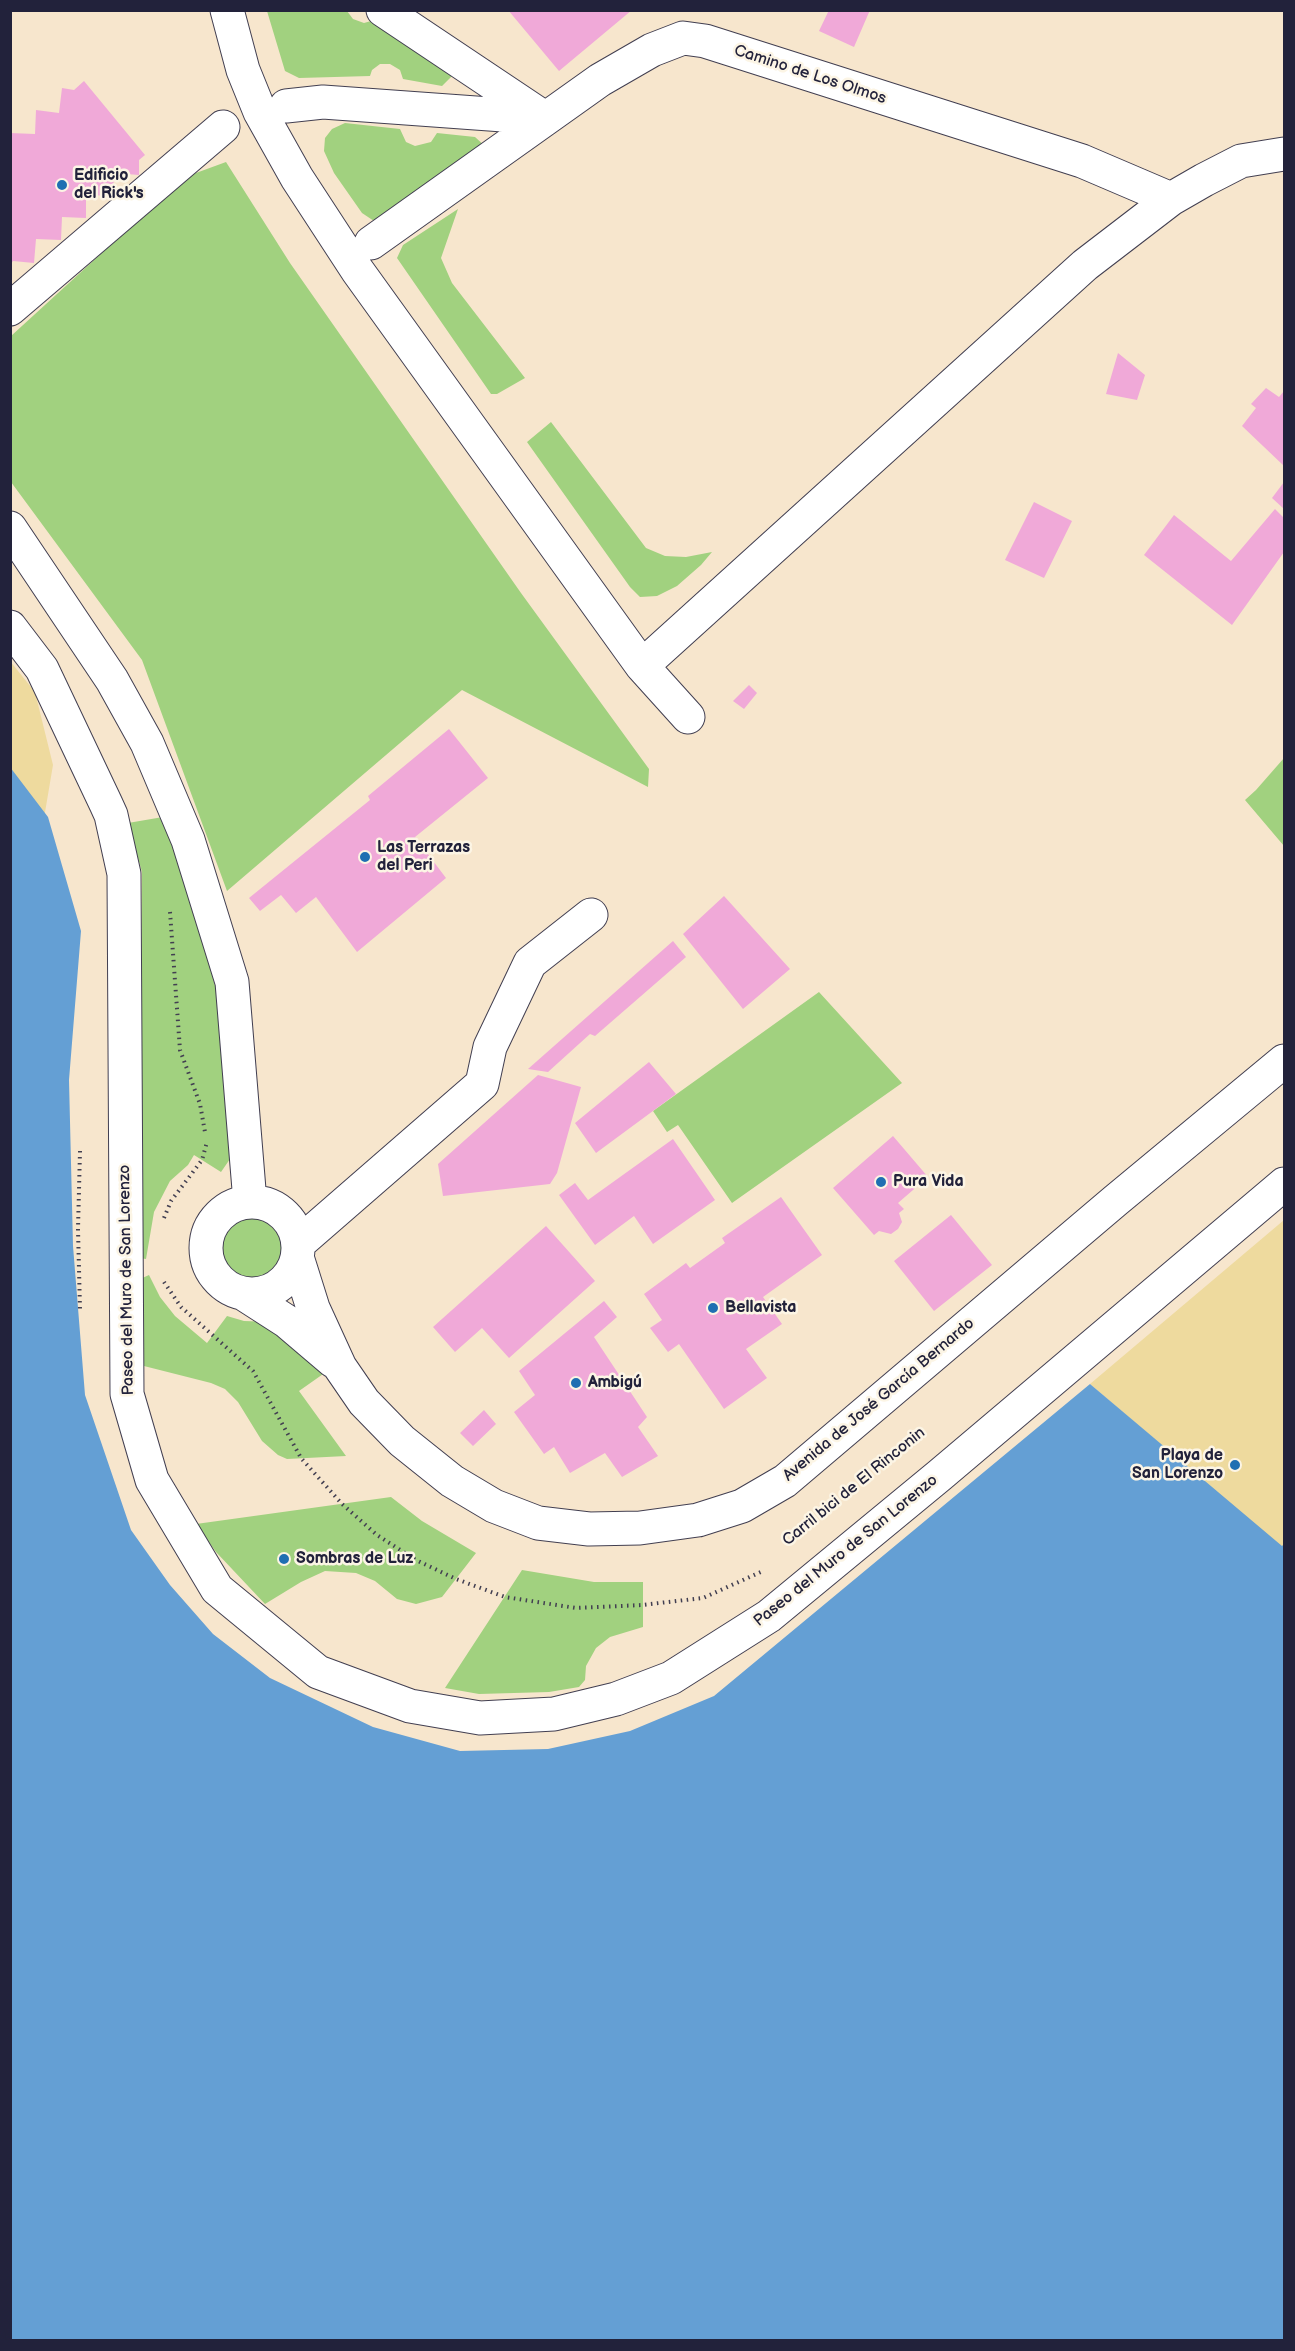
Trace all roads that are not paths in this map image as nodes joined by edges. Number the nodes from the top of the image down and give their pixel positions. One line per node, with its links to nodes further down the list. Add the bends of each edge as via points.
1 (227, 10): 12 (street, via 243,70 260,112 297,178 357,270)
2 (383, 10): 4 (street)
3 (286, 106): 4 (street, via 323,102)
4 (544, 118): 7 (street, Camino de Los Olmos, via 642,55 683,38 705,41 1082,161); 8 (street, Camino de Los Olmos)
5 (223, 127): 9 (street)
6 (1284, 154): 7 (street, via 1241,161)
7 (1171, 199): 12 (street, via 1085,265)
8 (371, 243)
9 (10, 309)
10 (10, 528): 17 (street, via 112,680 147,743 188,840 232,982)
11 (10, 627): 16 (street, Paseo del Muro de San Lorenzo, via 42,669 106,804 124,874 127,1394 152,1480 217,1589 318,1672 410,1706 480,1718 554,1714 616,1699 671,1678 769,1616)
12 (642, 666): 13 (street)
13 (688, 717)
14 (591, 915): 18 (street, via 530,963 490,1047 483,1084)
15 (1284, 1061): 20 (street, Avenida de José García Bernardo, via 785,1481 742,1506 699,1520 640,1528 589,1529 538,1523 494,1506 453,1481 402,1441 364,1402)
16 (1284, 1184)
17 (250, 1202): 18 (street, via 277,1209 287,1218); 19 (street, via 223,1212 212,1223 206,1253 217,1280)
18 (297, 1251): 19 (street, via 285,1280 259,1294); 20 (street, Avenida de José García Bernardo, via 313,1308)
19 (244, 1294): 20 (street, Avenida de José García Bernardo, via 286,1321)
20 (340, 1367)

